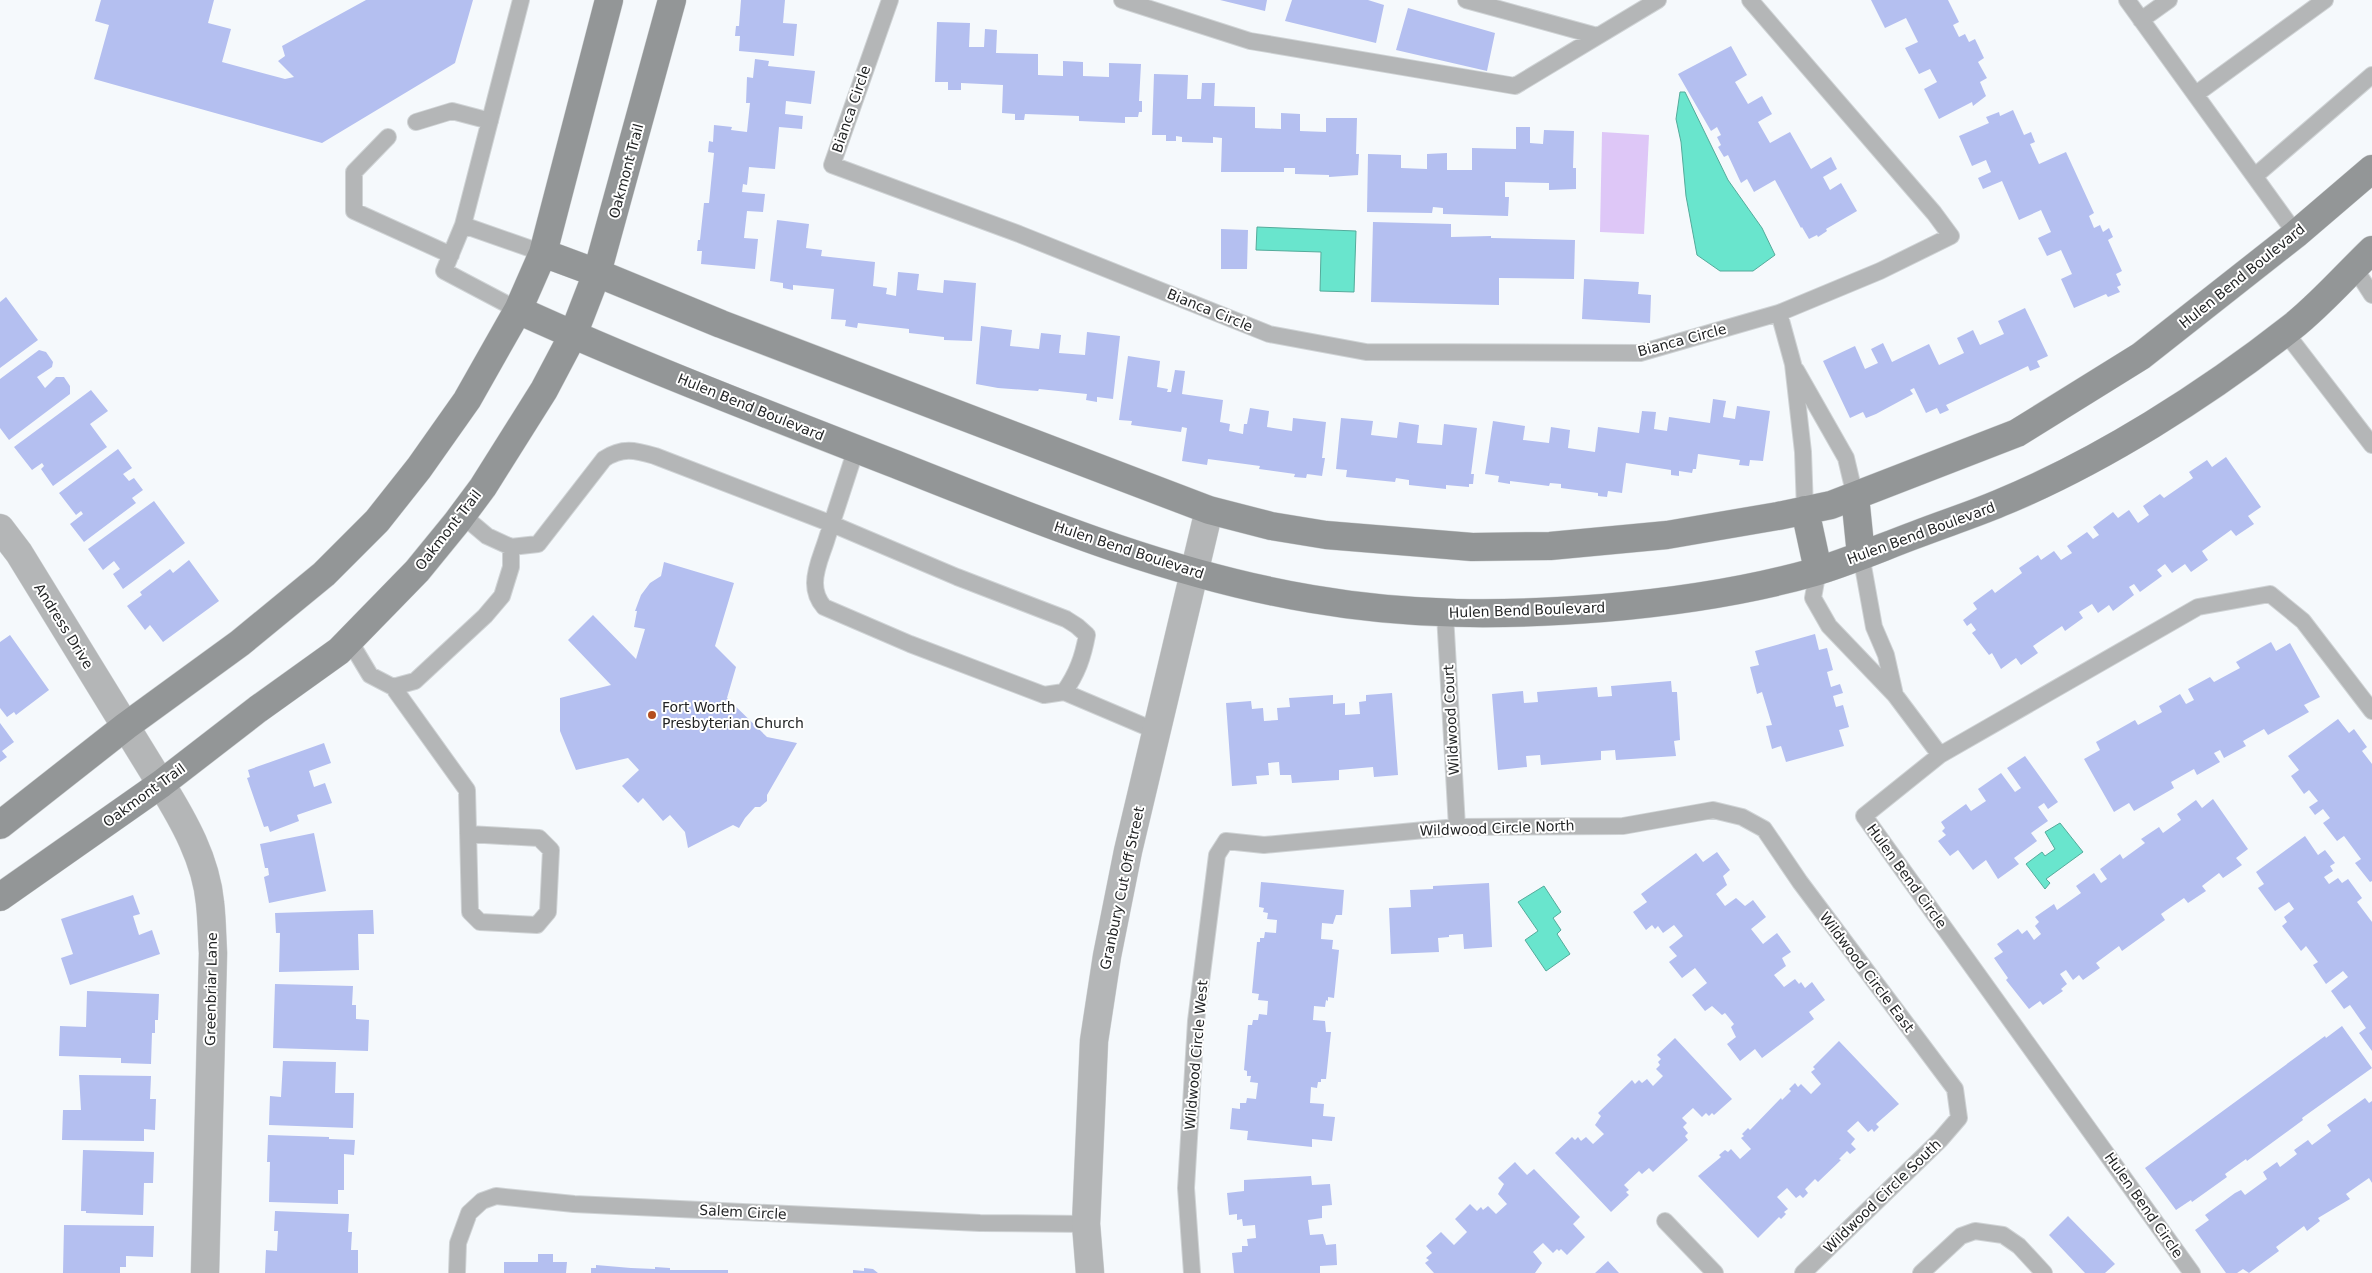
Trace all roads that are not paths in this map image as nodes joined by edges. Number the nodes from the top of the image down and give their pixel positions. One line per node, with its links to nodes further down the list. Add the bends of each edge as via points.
1 (521, 0): 16 (lane)
2 (609, 0): 23 (street)
3 (672, 0): 26 (street, Oakmont Trail)
4 (890, 0): 29 (lane, Bianca Circle, via 832,165 1019,234 1269,334 1366,352 1640,353)
5 (1122, 0): 13 (lane, via 1250,40 1515,86)
6 (1466, 0): 13 (lane)
7 (1658, 0): 13 (lane)
8 (1750, 0): 29 (lane, Bianca Circle, via 1951,236 1880,271)
9 (2127, 0): 12 (lane)
10 (2169, 0): 12 (lane)
11 (2325, 0): 15 (lane)
12 (2141, 20): 15 (lane)
13 (1597, 36)
14 (2372, 74): 20 (lane)
15 (2196, 94): 20 (lane)
16 (490, 121): 17 (lane, via 452,111); 21 (lane)
17 (416, 122)
18 (388, 137): 24 (lane, via 354,172 354,211)
19 (2372, 169): 22 (street, Hulen Bend Boulevard)
20 (2255, 176): 22 (lane)
21 (463, 226): 23 (lane); 24 (lane)
22 (2296, 234): 35 (street, Hulen Bend Boulevard, via 2141,356 2017,433)
23 (542, 254): 26 (street, Hulen Bend Boulevard); 28 (street)
24 (451, 255): 28 (lane, via 444,271)
25 (2363, 259): 27 (lane); 30 (street, Hulen Bend Boulevard)
26 (598, 273): 31 (street, Oakmont Trail); 36 (street, Hulen Bend Boulevard, via 721,324)
27 (2372, 295)
28 (518, 310): 31 (street, Hulen Bend Boulevard); 52 (street, via 467,400 377,521 324,574 263,624)
29 (1779, 313): 32 (lane)
30 (2284, 332): 33 (lane); 42 (street, Hulen Bend Boulevard, via 2205,390 2096,458 2002,503)
31 (573, 335): 34 (street, Hulen Bend Boulevard); 38 (street, Oakmont Trail, via 539,398)
32 (1793, 364): 35 (lane, via 1846,458); 37 (lane, via 1803,452)
33 (2372, 445)
34 (856, 449): 39 (lane); 45 (street, Hulen Bend Boulevard, via 1076,534)
35 (1855, 496): 37 (street, Hulen Bend Boulevard); 42 (street)
36 (1209, 510): 37 (street, Hulen Bend Boulevard, via 1271,526 1326,535 1472,547 1550,546 1667,535); 45 (street, Granbury Cut Off Street)
37 (1804, 510): 44 (street)
38 (462, 515): 41 (lane, via 488,536); 47 (street, Oakmont Trail, via 417,571)
39 (832, 524): 41 (lane, via 632,450 616,452 604,459 538,544); 49 (lane, via 1077,626 1087,636 1084,653 1075,677); 49 (lane, via 815,583 817,599 824,607 1044,695)
40 (0, 528): 43 (street, Andress Drive)
41 (511, 547): 48 (lane, via 511,567 502,596 485,616 414,681)
42 (1861, 555): 44 (street, Hulen Bend Boulevard); 50 (lane, via 1874,627 1886,655)
43 (10, 560): 52 (street, Andress Drive)
44 (1818, 570): 46 (street, Hulen Bend Boulevard, via 1696,597 1640,605 1546,612); 50 (lane, via 1813,598 1829,626)
45 (1194, 572): 46 (street, Hulen Bend Boulevard, via 1308,598); 53 (street, Granbury Cut Off Street)
46 (1445, 614): 57 (lane, Wildwood Court)
47 (349, 640): 48 (lane, via 370,675); 55 (street, Oakmont Trail, via 339,651)
48 (393, 687): 59 (lane, via 467,790)
49 (1064, 692): 53 (lane)
50 (1895, 695): 54 (lane)
51 (2372, 712): 54 (lane, Hulen Bend Circle, via 2303,621 2270,594 2198,608)
52 (126, 726): 55 (street, Greenbriar Lane); 56 (street)
53 (1156, 731): 64 (street, Granbury Cut Off Street, via 1112,927 1094,1041)
54 (1940, 755): 73 (lane, Hulen Bend Circle, via 1864,816)
55 (162, 784): 61 (street, Oakmont Trail); 65 (street, Greenbriar Lane, via 200,858 210,902 213,953)
56 (0, 825)
57 (1457, 827): 58 (lane, Wildwood Circle North, via 1623,826 1713,810 1742,816); 60 (lane, Wildwood Circle North, via 1264,844)
58 (1764, 829): 62 (lane, Wildwood Circle East, via 1800,882 1956,1089)
59 (468, 834): 59 (lane, via 470,912 480,922 537,925 548,912 551,850 539,838)
60 (1226, 841): 68 (lane, Wildwood Circle West, via 1217,855 1196,1021 1186,1188)
61 (0, 897)
62 (1959, 1118): 70 (lane, Wildwood Circle South)
63 (1664, 1221): 69 (lane)
64 (1086, 1224): 66 (lane, Salem Circle, via 970,1223 594,1205 496,1196 482,1201 469,1213 458,1243); 67 (street, Granbury Cut Off Street)
65 (204, 1273)
66 (457, 1273)
67 (1090, 1273)
68 (1192, 1273)
69 (1715, 1273)
70 (1803, 1273)
71 (1921, 1273): 72 (lane, via 1961,1236 1975,1231 2003,1235 2019,1246)
72 (2044, 1273)
73 (2192, 1273)

